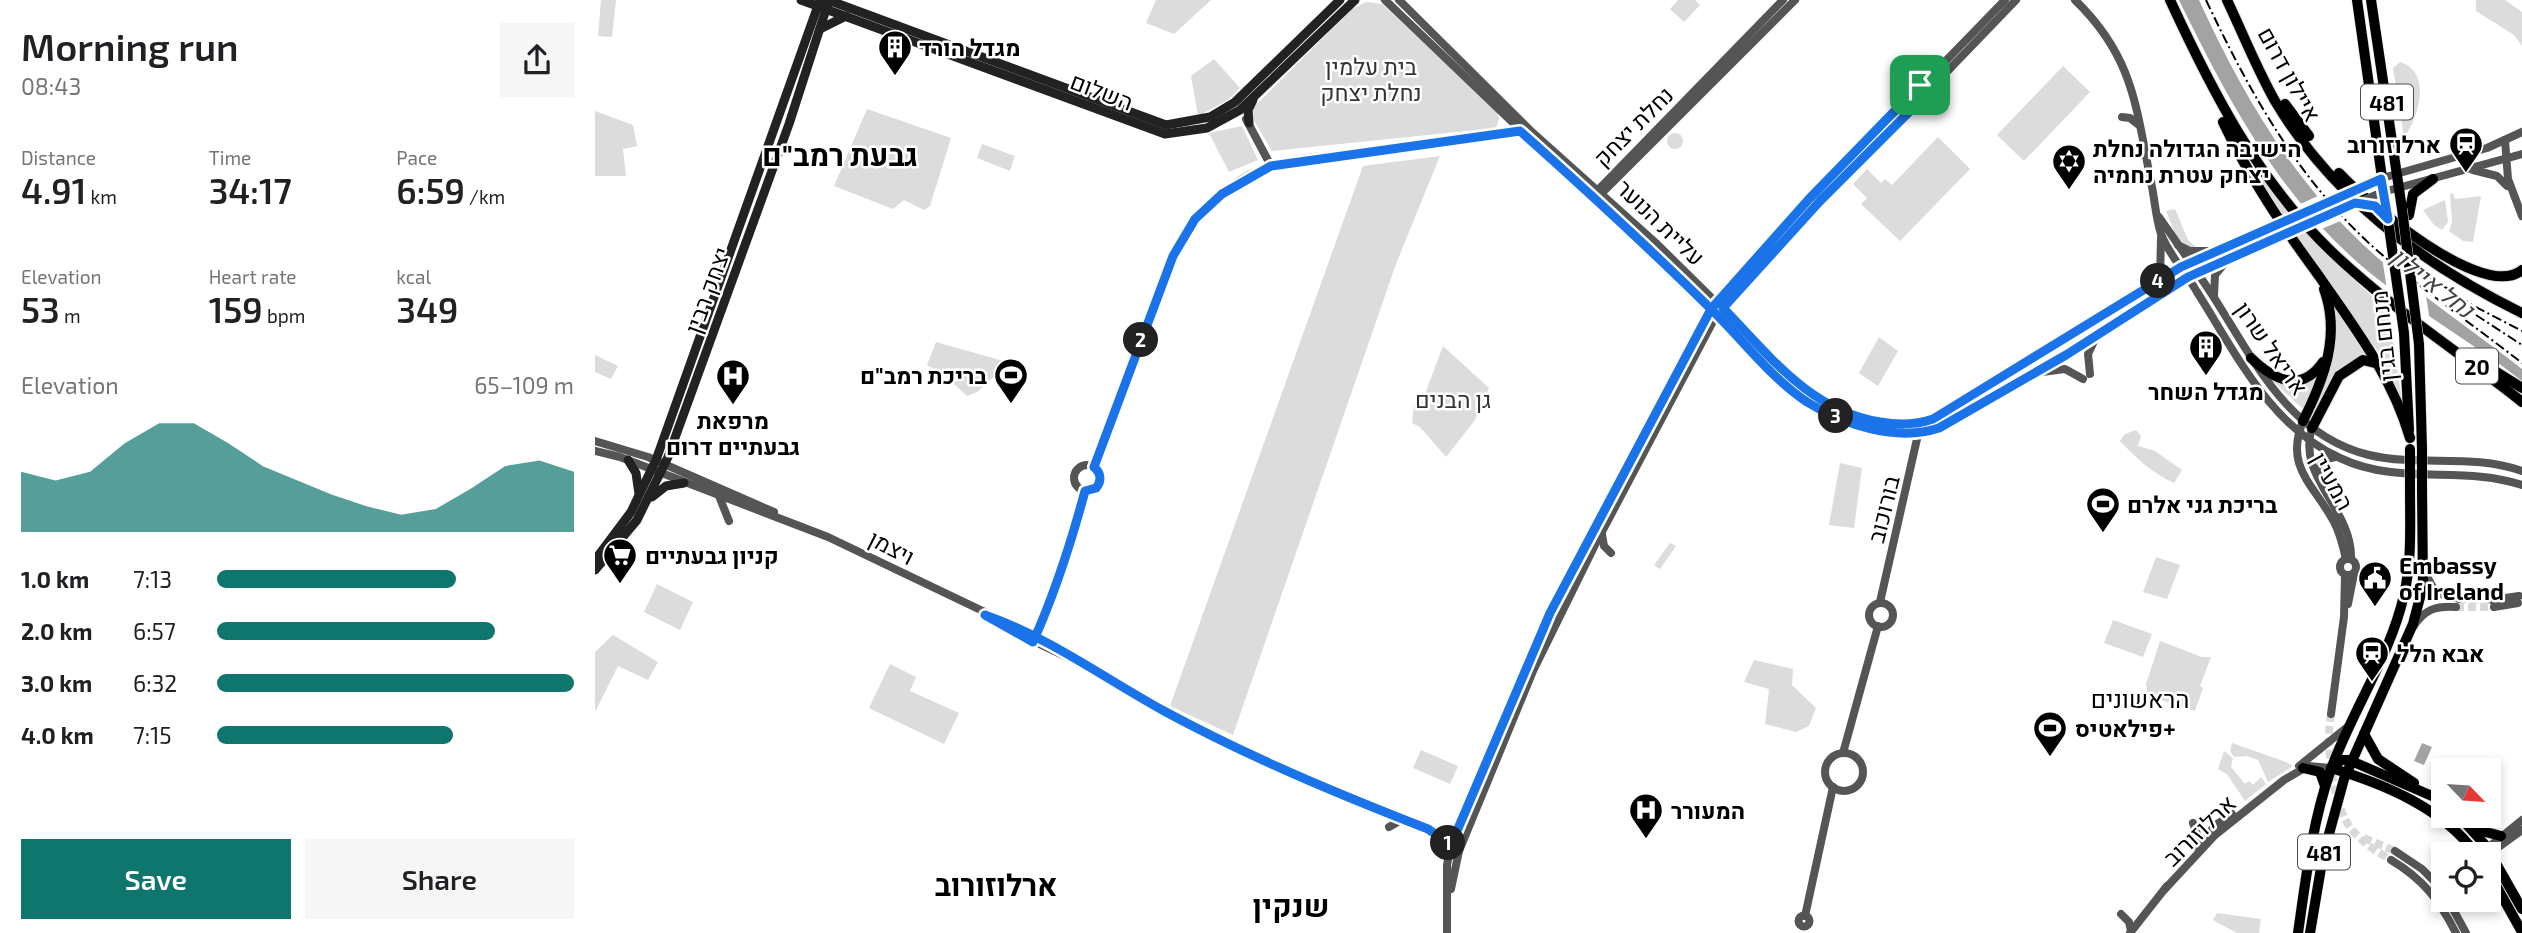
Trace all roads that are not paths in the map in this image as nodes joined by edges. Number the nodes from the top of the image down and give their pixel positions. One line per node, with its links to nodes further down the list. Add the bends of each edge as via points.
1 (801, 0): 15 (main road, השלום)
2 (1340, 0): 24 (main road, השלום)
3 (1355, 0): 23 (main road, השלום)
4 (1385, 0): 28 (street, עליית הנוער)
5 (1399, 0): 39 (street, עליית הנוער, via 1526,126)
6 (1783, 0): 39 (street, נחלת יצחק)
7 (1795, 0): 39 (street, נחלת יצחק)
8 (2005, 0): 20 (street)
9 (2016, 0): 20 (street)
10 (2075, 0): 27 (street, via 2115,47)
11 (2169, 0): 19 (highway, 20)
12 (2227, 0): 18 (highway, איילון דרום)
13 (2357, 0): 37 (main road, מנחם בגין / 481)
14 (2371, 0): 35 (main road, מנחם בגין / 481)
15 (824, 3): 16 (main road, השלום); 17 (main road, יצחק רבין); 24 (main road, השלום, via 1166,125 1210,117); 81 (main road, יצחק רבין)
16 (846, 16): 17 (main road); 24 (main road, השלום, via 1165,134 1207,128)
17 (818, 30): 81 (main road, יצחק רבין, via 792,117)
18 (2250, 50): 53 (highway, via 2315,145 2382,214 2425,244 2473,268 2503,276); 60 (highway, איילון דרום, via 2289,122 2367,212 2444,271)
19 (2197, 58): 55 (highway, via 2246,168); 63 (highway, 20, via 2248,150 2305,223 2361,279 2430,334)
20 (1935, 78): 21 (street, via 1923,76); 22 (street, via 1936,89)
21 (1920, 85): 22 (street); 59 (street, via 1809,199)
22 (1929, 92): 59 (street)
23 (1254, 99): 24 (main road, השלום); 26 (main road, via 1248,110)
24 (1237, 106): 26 (street)
25 (2122, 117): 27 (street)
26 (1249, 123): 33 (street)
27 (2139, 125): 45 (street)
28 (1520, 131): 33 (street); 42 (street, עליית הנוער)
29 (2522, 132): 30 (street)
30 (2505, 140): 32 (street); 35 (street)
31 (2522, 154): 32 (street)
32 (2505, 159): 34 (street); 41 (street)
33 (1271, 166): 82 (street, via 1222,194 1195,219 1173,256)
34 (2461, 171): 36 (street); 41 (street, via 2478,169 2497,176)
35 (2398, 175): 37 (street); 38 (main road, מנחם בגין / 481)
36 (2433, 179): 38 (street); 44 (main road, via 2413,194)
37 (2377, 180): 40 (main road, מנחם בגין / 481); 50 (street, bridge)
38 (2400, 188): 40 (street); 44 (main road, מנחם בגין / 481)
39 (1600, 191): 42 (street, נחלת יצחק); 59 (street, עליית הנוער)
40 (2383, 192): 43 (street, bridge); 47 (main road, מנחם בגין / 481, bridge)
41 (2513, 194): 46 (street)
42 (1594, 198): 59 (street, עליית הנוער)
43 (2355, 203): 47 (main road, bridge, via 2375,206); 51 (street, bridge)
44 (2405, 212): 97 (main road, מנחם בגין / 481, bridge, via 2419,344)
45 (2157, 215): 48 (street); 49 (street)
46 (2522, 216)
47 (2388, 219): 76 (main road, מנחם בגין / 481, bridge, via 2405,333)
48 (2161, 234): 52 (street); 57 (street)
49 (2174, 241): 50 (street, via 2190,251); 52 (street)
50 (2215, 250): 52 (street)
51 (2230, 258): 54 (street); 58 (street, via 2215,275)
52 (2185, 265): 54 (street, אריאל שרון); 56 (street, אריאל שרון); 57 (street)
53 (2522, 270)
54 (2197, 272): 56 (street); 58 (street, אריאל שרון)
55 (2317, 274): 62 (highway, via 2329,304); 65 (highway)
56 (2188, 277): 61 (street); 69 (street, אריאל שרון)
57 (2160, 280): 70 (street, via 1941,415)
58 (2214, 298): 64 (street, אריאל שרון)
59 (1717, 308): 70 (street, עליית הנוער, via 1788,376 1826,404 1863,419); 72 (street, עליית הנוער, via 1807,401 1873,429); 92 (street); 131 (street, via 1550,613)
60 (2522, 313)
61 (2096, 337): 66 (street); 66 (street, via 2086,376 2066,369)
62 (2331, 337): 64 (highway, via 2322,364 2301,381 2274,377); 71 (highway)
63 (2461, 352): 67 (highway); 68 (highway, 20)
64 (2251, 358): 71 (street, אריאל שרון)
65 (2379, 363): 71 (highway, via 2363,360 2343,372); 76 (highway)
66 (2033, 374): 72 (street, via 1939,428)
67 (2522, 388)
68 (2522, 402)
69 (2281, 418): 73 (street, אריאל שרון); 77 (street)
70 (1919, 423): 72 (street, בורוכוב)
71 (2308, 424): 73 (street, המעיין); 74 (street, המעיין); 83 (street, אריאל שרון, via 2337,442 2388,459 2471,460)
72 (1919, 433): 99 (street, בורוכוב)
73 (2298, 433): 74 (street); 77 (street, המעיין)
74 (2308, 440): 79 (street); 84 (street, המעיין, via 2308,457)
75 (595, 441): 81 (street)
76 (2410, 444): 106 (main road, מנחם בגין / 481, bridge, via 2404,594)
77 (2295, 447): 94 (street, המעיין, via 2305,479)
78 (595, 451): 80 (street)
79 (2339, 458): 84 (street, via 2322,460); 86 (street, via 2388,473 2473,476)
80 (628, 460): 81 (street); 89 (main road, via 637,477)
81 (659, 467): 85 (street, ויצמן); 89 (main road, יצחק רבין); 90 (street, ויצמן, via 758,503)
82 (1094, 467): 87 (street, via 1100,482); 87 (street, via 1081,467 1075,476)
83 (2522, 471)
84 (2318, 477): 94 (street, המעיין, via 2347,527)
85 (684, 483): 88 (street, ויצמן); 89 (main road, via 663,488)
86 (2522, 485)
87 (1085, 491): 104 (street, via 1068,555)
88 (719, 496): 90 (street, ויצמן); 91 (street)
89 (641, 503): 95 (main road, יצחק רבין); 96 (main road, יצחק רבין, via 616,548)
90 (781, 517): 104 (street, ויצמן)
91 (729, 521)
92 (1603, 530): 93 (street, via 1602,543); 131 (street, via 1528,682)
93 (1611, 553)
94 (2349, 559): 98 (street, via 2356,565); 98 (street, via 2340,566)
95 (595, 560)
96 (595, 570)
97 (2423, 570): 103 (main road, 481, via 2421,597); 103 (street, via 2436,593 2458,603 2427,611)
98 (2350, 574): 105 (street)
99 (1880, 602): 102 (street, via 1869,615); 102 (street, via 1891,607 1893,617 1886,626)
100 (2521, 602): 101 (street)
101 (2493, 604)
102 (1878, 626): 108 (street)
103 (2408, 635): 107 (main road, 481)
104 (1034, 639): 119 (street, ויצמן, via 1243,750)
105 (2331, 714)
106 (2351, 724): 111 (main road, 481); 113 (street, ארלוזורוב)
107 (2364, 734): 109 (main road, 481); 116 (main road, via 2378,759)
108 (1843, 752): 115 (street, via 1831,757 1825,769); 115 (street, via 1859,760 1862,778 1850,790)
109 (2352, 761): 111 (main road, via 2341,760); 112 (main road, 481); 117 (main road)
110 (2303, 768): 111 (street, via 2318,764); 113 (street, ארלוזורוב); 114 (main road, via 2321,774)
111 (2331, 768): 112 (main road); 114 (main road, 481)
112 (2347, 773): 126 (main road, via 2441,817); 146 (main road, 481, via 2323,856)
113 (2284, 780): 118 (street, ארלוזורוב)
114 (2325, 786): 145 (main road, 481)
115 (1833, 788): 141 (street, via 1805,916 1799,920)
116 (2431, 795)
117 (2431, 796)
118 (2261, 797): 130 (street, ארלוזורוב, via 2214,826); 136 (street, ארלוזורוב, via 2215,835)
119 (1403, 820): 122 (street); 131 (street, ויצמן, via 1428,829)
120 (2522, 820): 125 (street)
121 (2193, 823): 130 (street)
122 (1389, 827)
123 (2473, 828): 125 (main road); 127 (main road)
124 (2522, 830): 129 (street)
125 (2501, 836): 128 (street)
126 (2470, 842)
127 (2479, 842)
128 (2495, 842)
129 (2501, 843)
130 (2197, 847): 136 (street, ארלוזורוב)
131 (1455, 848): 144 (street)
132 (2395, 850): 134 (street)
133 (2391, 860): 147 (street, via 2434,894)
134 (2431, 878)
135 (2501, 878): 138 (main road)
136 (2164, 890): 142 (street, ארלוזורוב)
137 (2501, 894): 143 (main road)
138 (2522, 909)
139 (2455, 912): 148 (street)
140 (2121, 914): 142 (street, via 2129,922)
141 (1802, 930)
142 (2130, 932)
143 (2522, 932)
144 (1447, 933)
145 (2298, 933)
146 (2310, 933)
147 (2456, 933)
148 (2466, 933)

